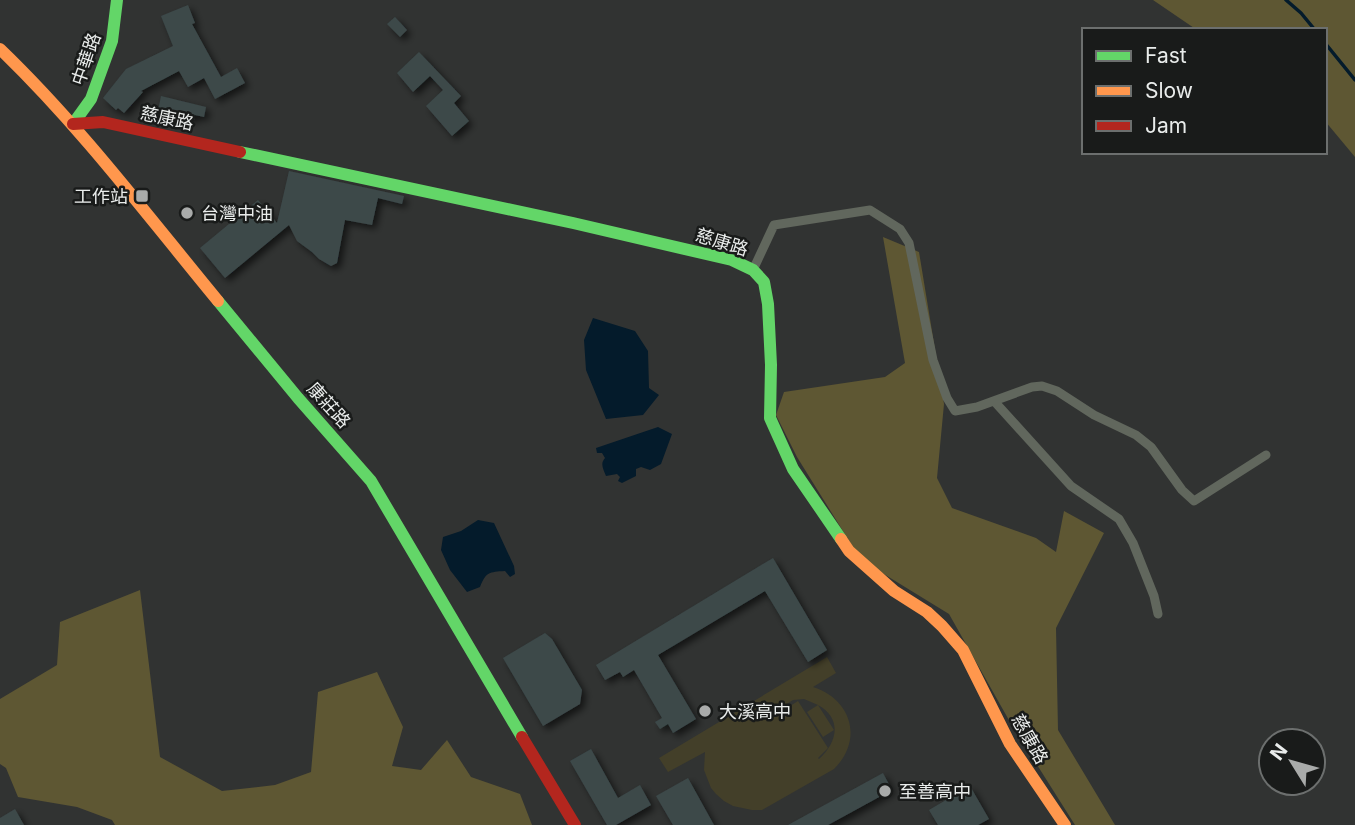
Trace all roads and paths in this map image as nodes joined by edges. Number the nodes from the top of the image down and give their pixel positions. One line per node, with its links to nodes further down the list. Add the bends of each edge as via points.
1 (117, 0): 3 (street, 中華路, via 113,41 91,99)
2 (0, 49): 3 (street, 康莊路)
3 (73, 124): 4 (street, 慈康路, via 103,122 194,141 573,223 732,260); 8 (street, 康莊路, via 371,481)
4 (753, 270): 5 (street, via 774,225 870,210 900,229 909,243 933,360 955,411); 9 (street, 慈康路, via 764,282 768,304 770,418 793,469 849,551 894,591 927,612 963,650 1010,744)
5 (994, 401): 6 (street, via 1032,387 1057,391 1151,447 1194,501); 7 (street, via 1071,486 1119,519 1133,543)
6 (1266, 455)
7 (1158, 614)
8 (575, 825)
9 (1065, 825)

